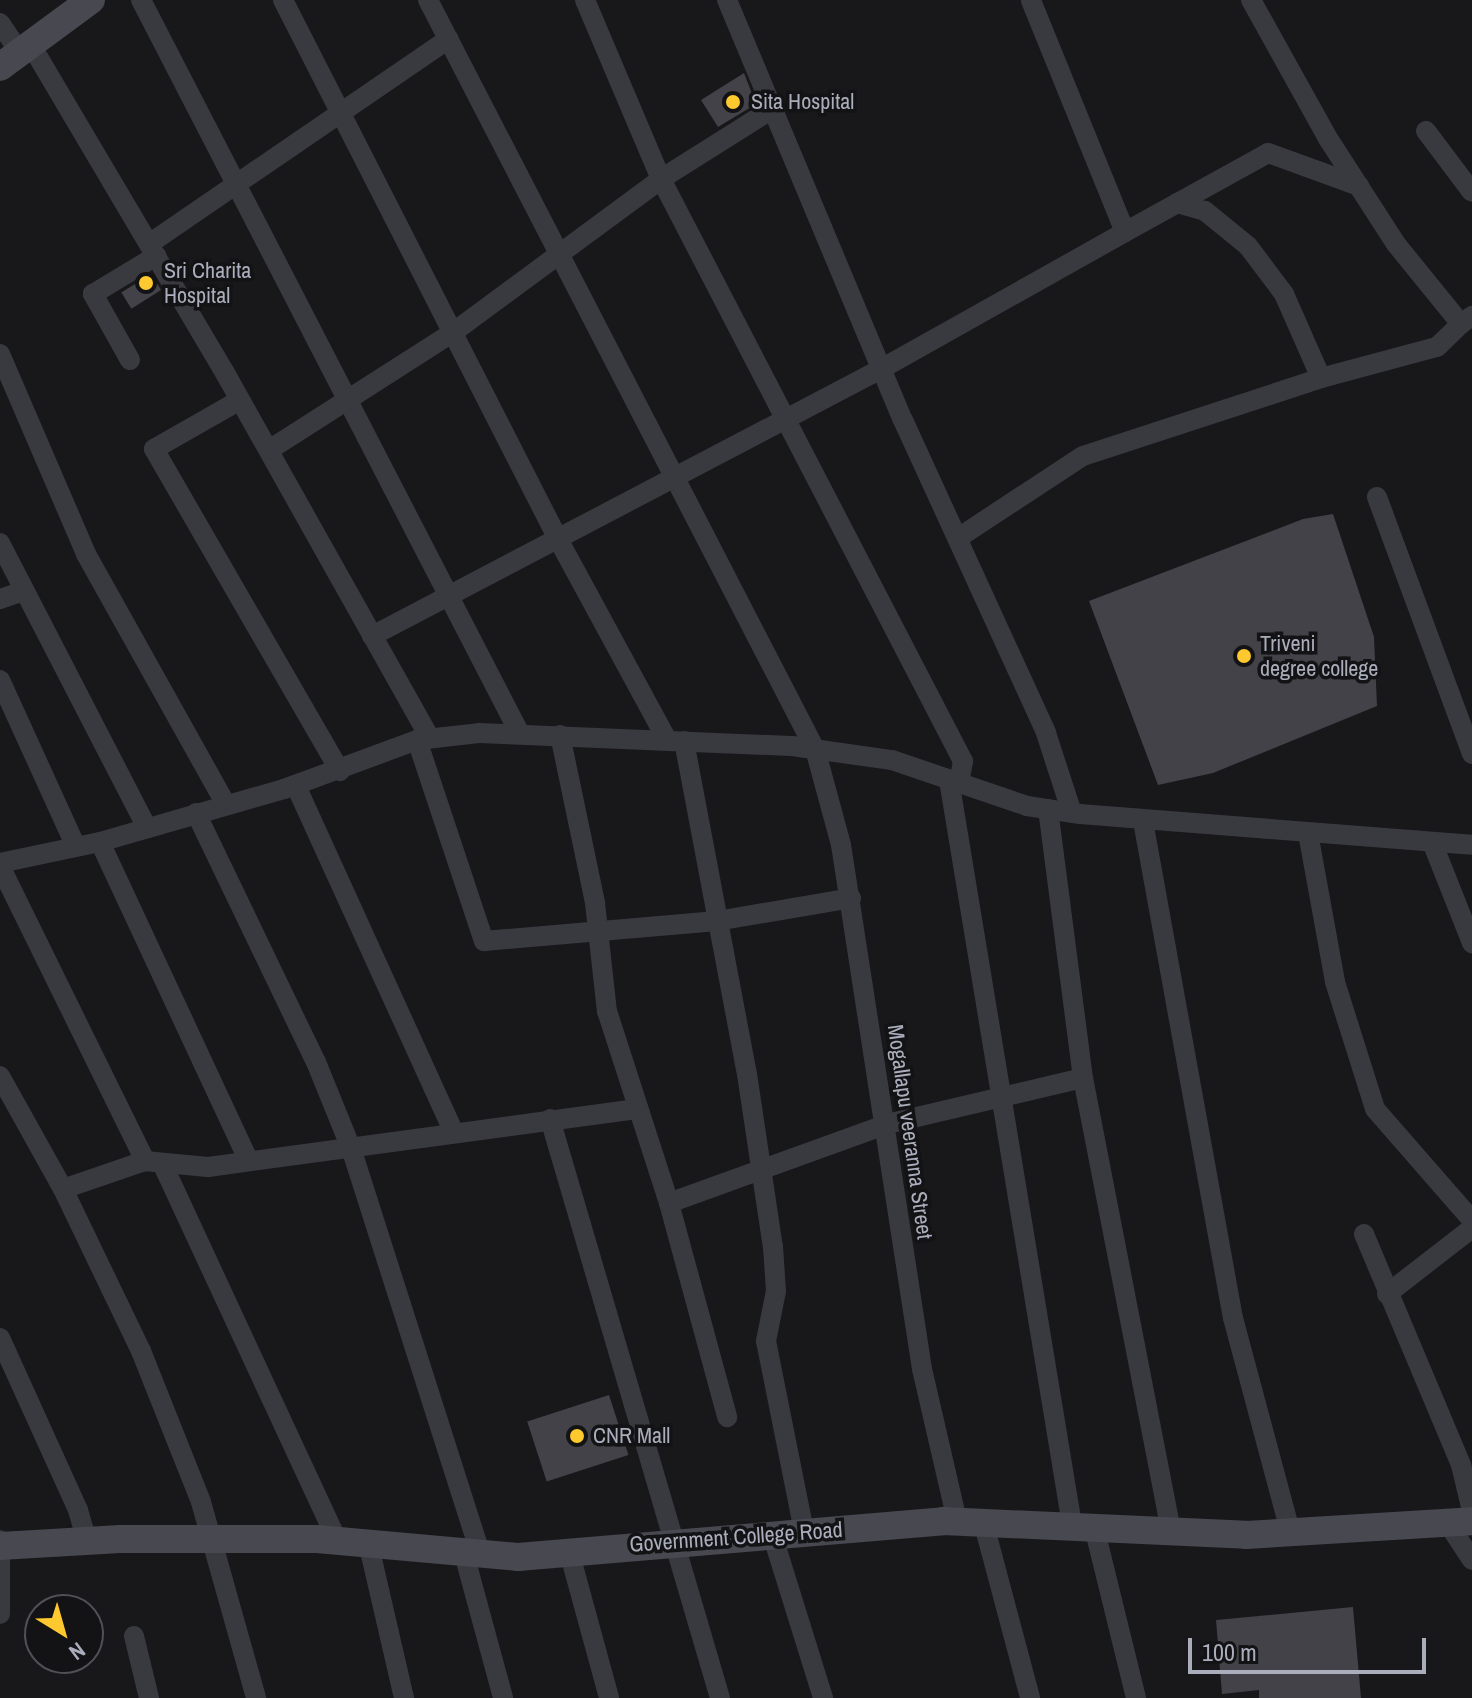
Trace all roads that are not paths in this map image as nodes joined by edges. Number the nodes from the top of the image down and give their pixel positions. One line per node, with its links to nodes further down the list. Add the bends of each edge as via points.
1 (91, 0): 11 (main road)
2 (141, 0): 16 (street)
3 (283, 0): 12 (street)
4 (428, 0): 10 (street, Mogallapu veeranna Street)
5 (585, 0): 15 (street)
6 (727, 0): 13 (street)
7 (1031, 0): 20 (street)
8 (1251, 0): 17 (street)
9 (0, 23): 11 (street)
10 (448, 39): 12 (street); 22 (street, Mogallapu veeranna Street)
11 (17, 55): 21 (street)
12 (342, 108): 16 (street); 24 (street)
13 (772, 109): 15 (street); 27 (street)
14 (1426, 131): 18 (street)
15 (661, 179): 22 (street); 31 (street, via 738,320)
16 (237, 183): 21 (street); 30 (street)
17 (1359, 186): 19 (street, via 1268,153); 23 (street, via 1396,244)
18 (1472, 192)
19 (1177, 203): 20 (street); 28 (street, via 1205,211 1248,246 1284,294)
20 (1125, 232): 27 (street)
21 (152, 250): 26 (street, via 93,294); 29 (street)
22 (560, 253): 24 (street); 33 (street, Mogallapu veeranna Street)
23 (1466, 320): 28 (street, via 1437,347)
24 (455, 331): 30 (street); 36 (street)
25 (0, 354): 52 (street, via 86,554)
26 (130, 360)
27 (881, 369): 31 (street); 35 (street)
28 (1321, 378): 35 (street, via 1083,456)
29 (240, 400): 32 (street); 49 (street, via 154,449)
30 (348, 400): 32 (street); 39 (street)
31 (784, 420): 33 (street); 50 (street, via 963,761)
32 (269, 450): 41 (street)
33 (672, 479): 36 (street); 47 (street, Mogallapu veeranna Street)
34 (1377, 497): 48 (street)
35 (958, 538): 55 (street, via 1046,733)
36 (558, 539): 39 (street); 46 (street)
37 (0, 543): 38 (street)
38 (23, 591): 40 (street); 57 (street)
39 (448, 596): 41 (street); 43 (street)
40 (0, 599)
41 (372, 636): 45 (street)
42 (0, 680): 62 (street)
43 (520, 734): 44 (street); 45 (street)
44 (560, 735): 46 (street); 66 (street)
45 (423, 739): 49 (street); 66 (street, via 484,941)
46 (675, 740): 47 (street); 65 (street)
47 (815, 749): 50 (street, via 892,760); 64 (street, Mogallapu veeranna Street)
48 (1472, 754)
49 (340, 771): 51 (street)
50 (954, 781): 53 (street); 70 (street, via 959,864)
51 (296, 786): 52 (street); 74 (street)
52 (226, 804): 54 (street)
53 (1048, 809): 55 (street); 69 (street)
54 (196, 813): 57 (street); 75 (street, via 316,1062)
55 (1072, 813): 56 (street)
56 (1143, 821): 58 (street); 91 (street, via 1233,1318)
57 (147, 828): 59 (street)
58 (1308, 833): 60 (street); 81 (street, via 1335,982 1375,1109)
59 (100, 842): 62 (street); 76 (street)
60 (1432, 842): 61 (street); 67 (street)
61 (1472, 845)
62 (76, 847): 63 (street)
63 (0, 864): 77 (street)
64 (851, 898): 65 (street); 73 (street, Mogallapu veeranna Street)
65 (717, 921): 66 (street); 78 (street, via 747,1074)
66 (598, 931): 71 (street, via 607,1011)
67 (1472, 943)
68 (0, 1076): 79 (street)
69 (1083, 1078): 70 (street); 90 (street)
70 (1004, 1096): 73 (street); 89 (street)
71 (635, 1109): 72 (street); 80 (street)
72 (550, 1119): 74 (street); 97 (street)
73 (887, 1124): 78 (street); 88 (street, Mogallapu veeranna Street, via 922,1369)
74 (454, 1132): 75 (street)
75 (351, 1148): 76 (street); 100 (street)
76 (248, 1160): 77 (street, via 208,1167)
77 (154, 1162): 79 (street); 95 (street)
78 (758, 1170): 80 (street); 92 (street, via 776,1291 766,1341)
79 (63, 1189): 94 (street, via 141,1351)
80 (669, 1203): 86 (street)
81 (1472, 1220)
82 (1472, 1228): 84 (street)
83 (1364, 1234): 84 (street)
84 (1387, 1294): 87 (street, via 1461,1465)
85 (0, 1338): 96 (street)
86 (727, 1417)
87 (1464, 1518): 91 (main road, Government College Road); 102 (street)
88 (970, 1521): 89 (main road, Government College Road); 92 (main road, Government College Road); 112 (street, Mogallapu veeranna Street)
89 (1083, 1526): 90 (main road, Government College Road); 113 (street)
90 (1171, 1531): 91 (main road, Government College Road)
91 (1290, 1531)
92 (804, 1532): 93 (main road, Government College Road)
93 (772, 1534): 97 (main road, Government College Road); 111 (street)
94 (211, 1537): 95 (main road, Government College Road); 96 (main road, Government College Road); 106 (street)
95 (337, 1540): 98 (main road, Government College Road)
96 (87, 1541): 99 (main road, Government College Road)
97 (673, 1541): 101 (main road, Government College Road); 110 (street)
98 (368, 1542): 100 (main road, Government College Road); 107 (street)
99 (1, 1544): 103 (street)
100 (472, 1554): 101 (main road, Government College Road); 108 (street)
101 (570, 1555): 109 (street)
102 (1472, 1560)
103 (0, 1614)
104 (134, 1636): 105 (street)
105 (149, 1698)
106 (256, 1698)
107 (404, 1698)
108 (503, 1698)
109 (609, 1698)
110 (720, 1698)
111 (823, 1698)
112 (1030, 1698)
113 (1136, 1698)

